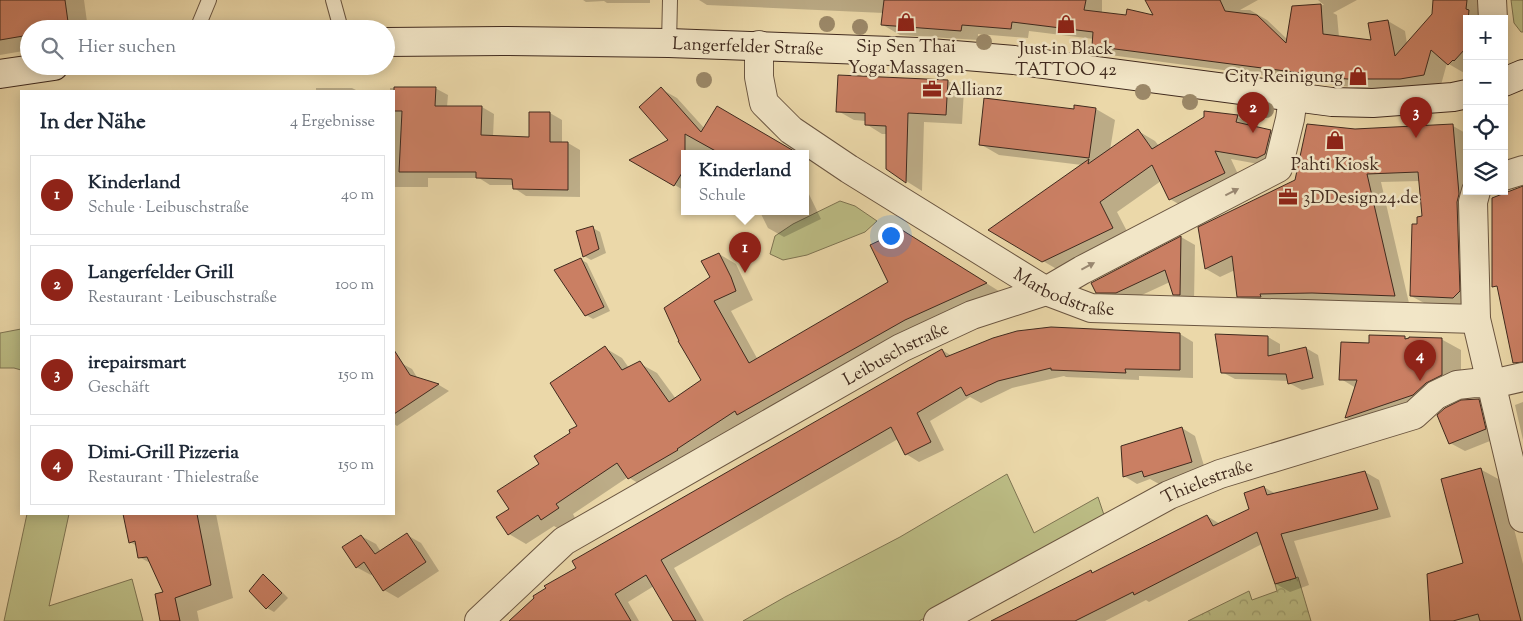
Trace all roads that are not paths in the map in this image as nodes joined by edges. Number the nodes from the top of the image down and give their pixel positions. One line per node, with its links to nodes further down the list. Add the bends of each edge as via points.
1 (209, 0): 6 (lane)
2 (332, 0): 7 (lane)
3 (670, 0): 9 (lane)
4 (1492, 0): 5 (street)
5 (1493, 15)
6 (201, 20)
7 (338, 20)
8 (395, 42): 9 (street, Langerfelder Straße)
9 (669, 43): 10 (street, Langerfelder Straße)
10 (759, 45): 16 (street, Langerfelder Straße, via 986,57); 20 (street, Marbodstraße, via 759,77 764,103 791,130)
11 (20, 71): 12 (street)
12 (0, 74)
13 (1523, 74): 14 (street)
14 (1508, 80)
15 (1463, 95): 16 (street, Langerfelder Straße, via 1373,103)
16 (1293, 98): 20 (street, Leibuschstraße, one-way to 16, via 1278,168)
17 (1523, 170): 18 (street)
18 (1508, 175)
19 (1475, 195): 21 (street)
20 (1046, 291): 21 (street, Marbodstraße, via 1091,308); 25 (street, Leibuschstraße, via 972,315 901,348 564,541)
21 (1476, 320): 23 (street)
22 (1523, 377): 23 (street, Thielestraße)
23 (1492, 384): 24 (street); 26 (street, Thielestraße, via 1457,385 1436,396 1414,415 1220,474 1169,495)
24 (1523, 518)
25 (479, 621)
26 (938, 621)

